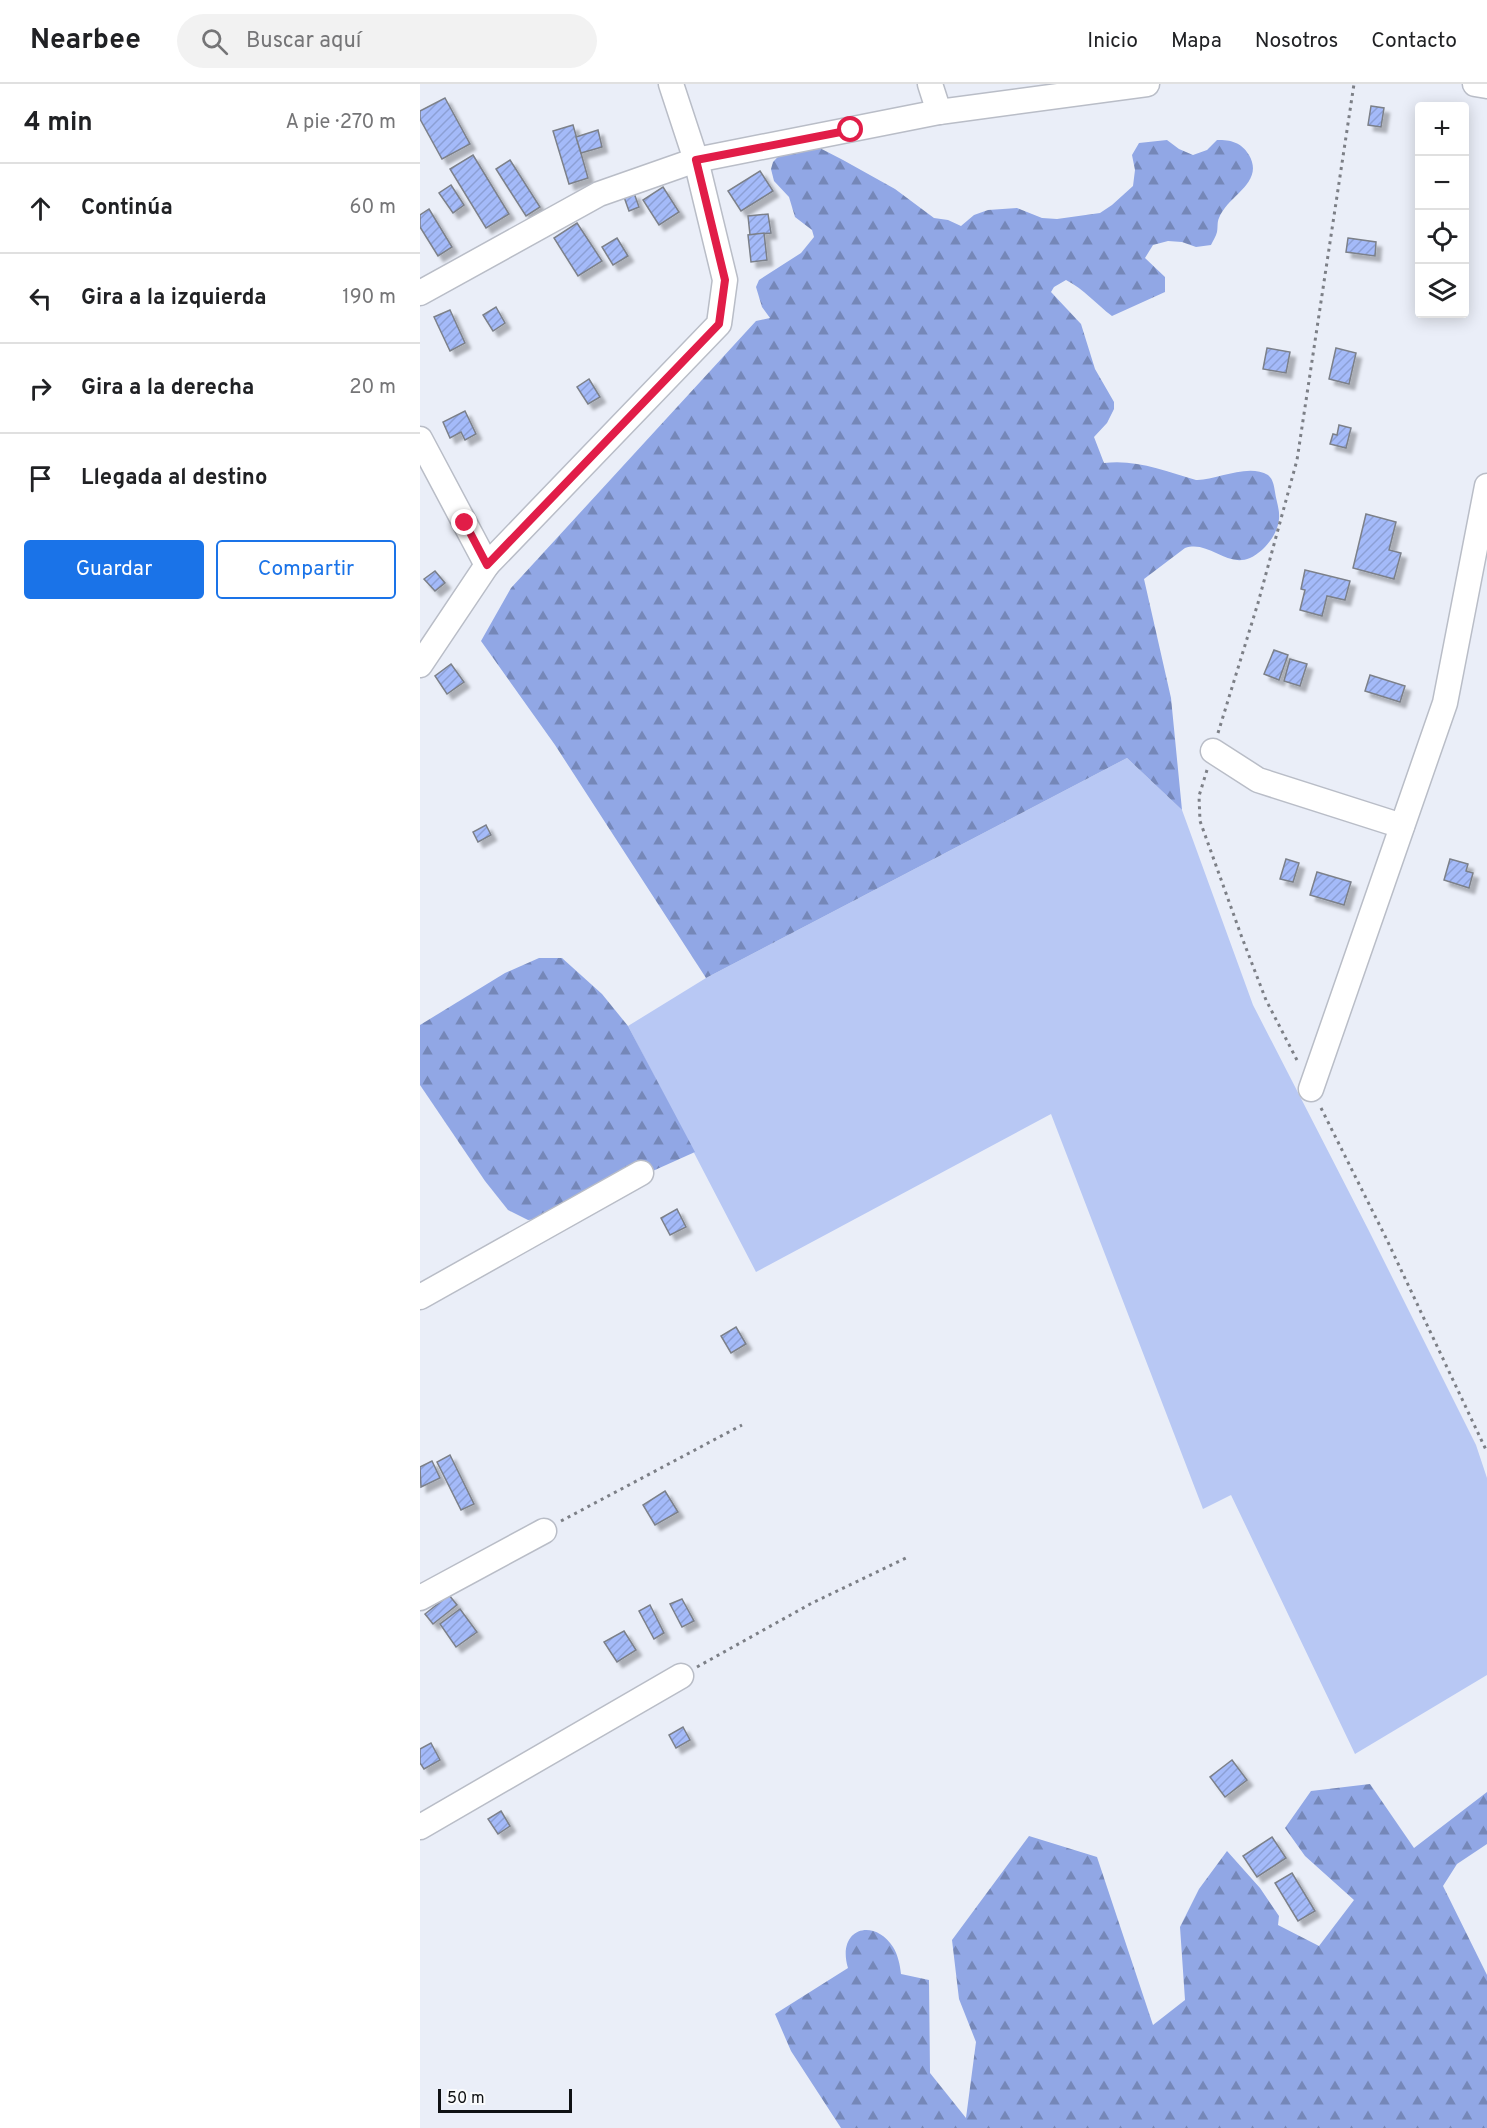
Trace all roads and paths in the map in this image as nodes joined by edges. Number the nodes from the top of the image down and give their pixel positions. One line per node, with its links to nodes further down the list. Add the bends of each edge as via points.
1 (671, 84): 7 (street)
2 (930, 84): 6 (street)
3 (1147, 84): 6 (street)
4 (1475, 84): 5 (street)
5 (1487, 86)
6 (939, 112): 7 (street)
7 (696, 160): 8 (street, via 599,194); 11 (street, via 725,280 719,324)
8 (420, 293)
9 (420, 439): 11 (street)
10 (1487, 486): 14 (street, via 1445,703)
11 (487, 565): 12 (street)
12 (420, 665)
13 (1213, 751): 14 (street, via 1258,780)
14 (1402, 826): 15 (street)
15 (1311, 1089)
16 (641, 1173): 17 (street)
17 (420, 1297)
18 (742, 1425): 19 (path)
19 (544, 1530): 21 (street)
20 (908, 1557): 22 (path, via 812,1603)
21 (420, 1598)
22 (681, 1676): 23 (street)
23 (420, 1826)

